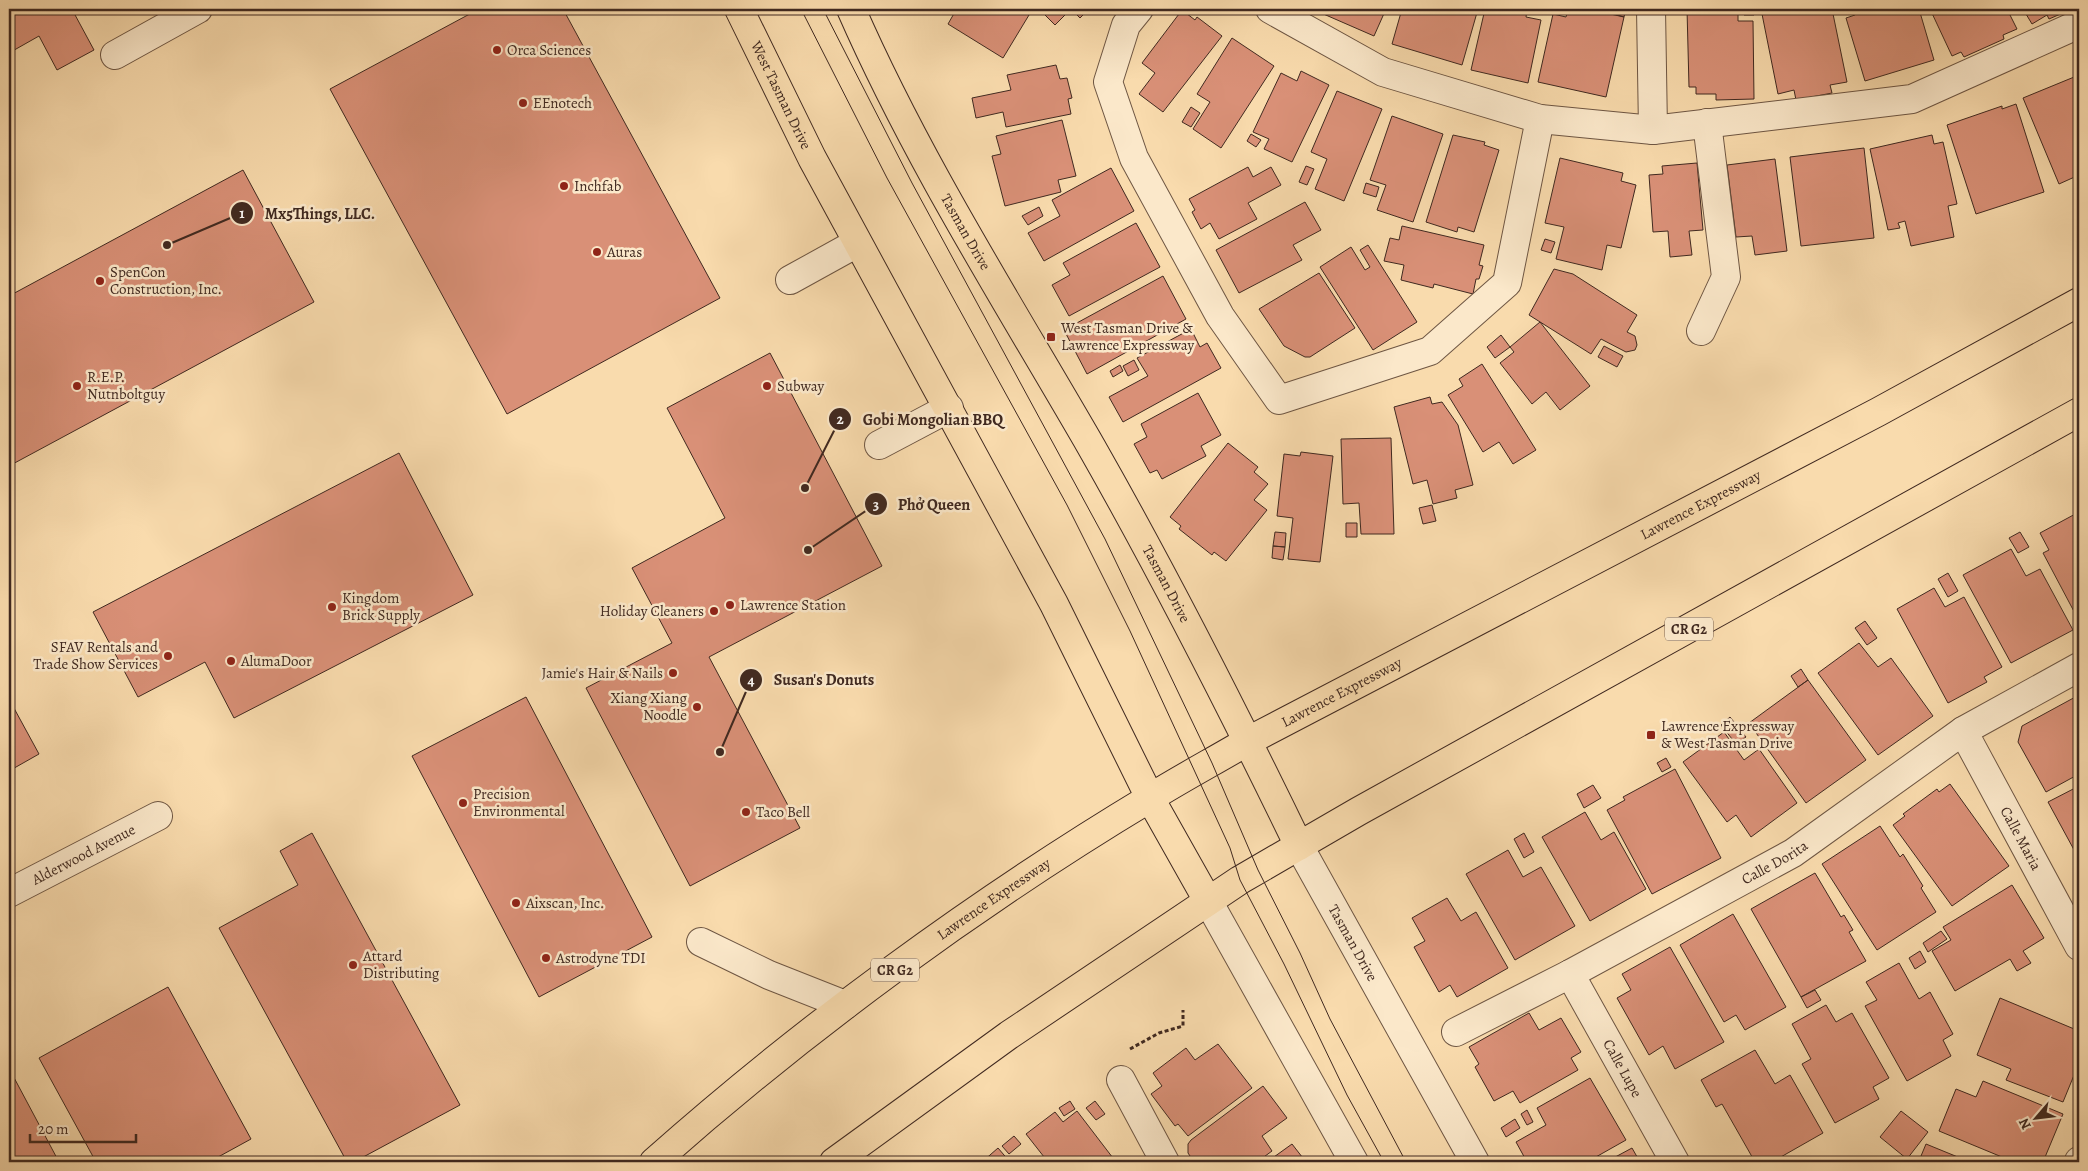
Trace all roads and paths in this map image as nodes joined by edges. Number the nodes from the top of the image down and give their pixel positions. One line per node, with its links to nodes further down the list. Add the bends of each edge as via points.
1 (198, 9): 8 (street)
2 (739, 9): 12 (main road, West Tasman Drive)
3 (851, 9): 21 (main road, Tasman Drive, via 946,197 1093,451)
4 (1139, 9): 9 (street, via 1126,25 1108,82 1131,148 1220,316 1279,400 1430,351 1507,283)
5 (1270, 9): 9 (street, via 1383,72)
6 (1651, 9): 11 (street)
7 (2079, 24): 10 (street, via 1912,100)
8 (115, 55)
9 (1540, 119): 11 (street)
10 (1706, 123): 11 (street); 15 (street, via 1726,277)
11 (1653, 130)
12 (857, 243): 13 (street); 16 (main road)
13 (790, 280)
14 (2079, 302): 21 (main road, Lawrence Expressway / CR G2, via 1878,412)
15 (1701, 331)
16 (949, 408): 18 (street); 22 (main road, via 1054,604)
17 (2079, 412): 24 (main road, CR G2)
18 (879, 445)
19 (2079, 667): 20 (street, Calle Dorita)
20 (1963, 731): 28 (street, Calle Maria); 29 (street, Calle Dorita, via 1793,852)
21 (1248, 741): 22 (main road, Lawrence Expressway / CR G2); 24 (main road, Tasman Drive)
22 (1150, 798): 26 (main road); 30 (main road, Lawrence Expressway / CR G2, via 1016,883)
23 (158, 816): 25 (street, Alderwood Avenue)
24 (1299, 846): 26 (main road, CR G2); 39 (street, Tasman Drive)
25 (9, 893)
26 (1208, 901): 36 (main road, CR G2, via 1009,1035); 38 (street)
27 (702, 942): 30 (street)
28 (2079, 946)
29 (1570, 974): 32 (street, Calle Dorita); 40 (street, Calle Lupe)
30 (845, 1005): 35 (main road, Lawrence Expressway / CR G2, via 706,1116)
31 (1183, 1010): 33 (path, via 1183,1026 1159,1033)
32 (1456, 1032)
33 (1125, 1052)
34 (1121, 1080): 37 (street)
35 (654, 1162)
36 (834, 1162)
37 (1165, 1162)
38 (1354, 1162)
39 (1475, 1162)
40 (1676, 1162)

